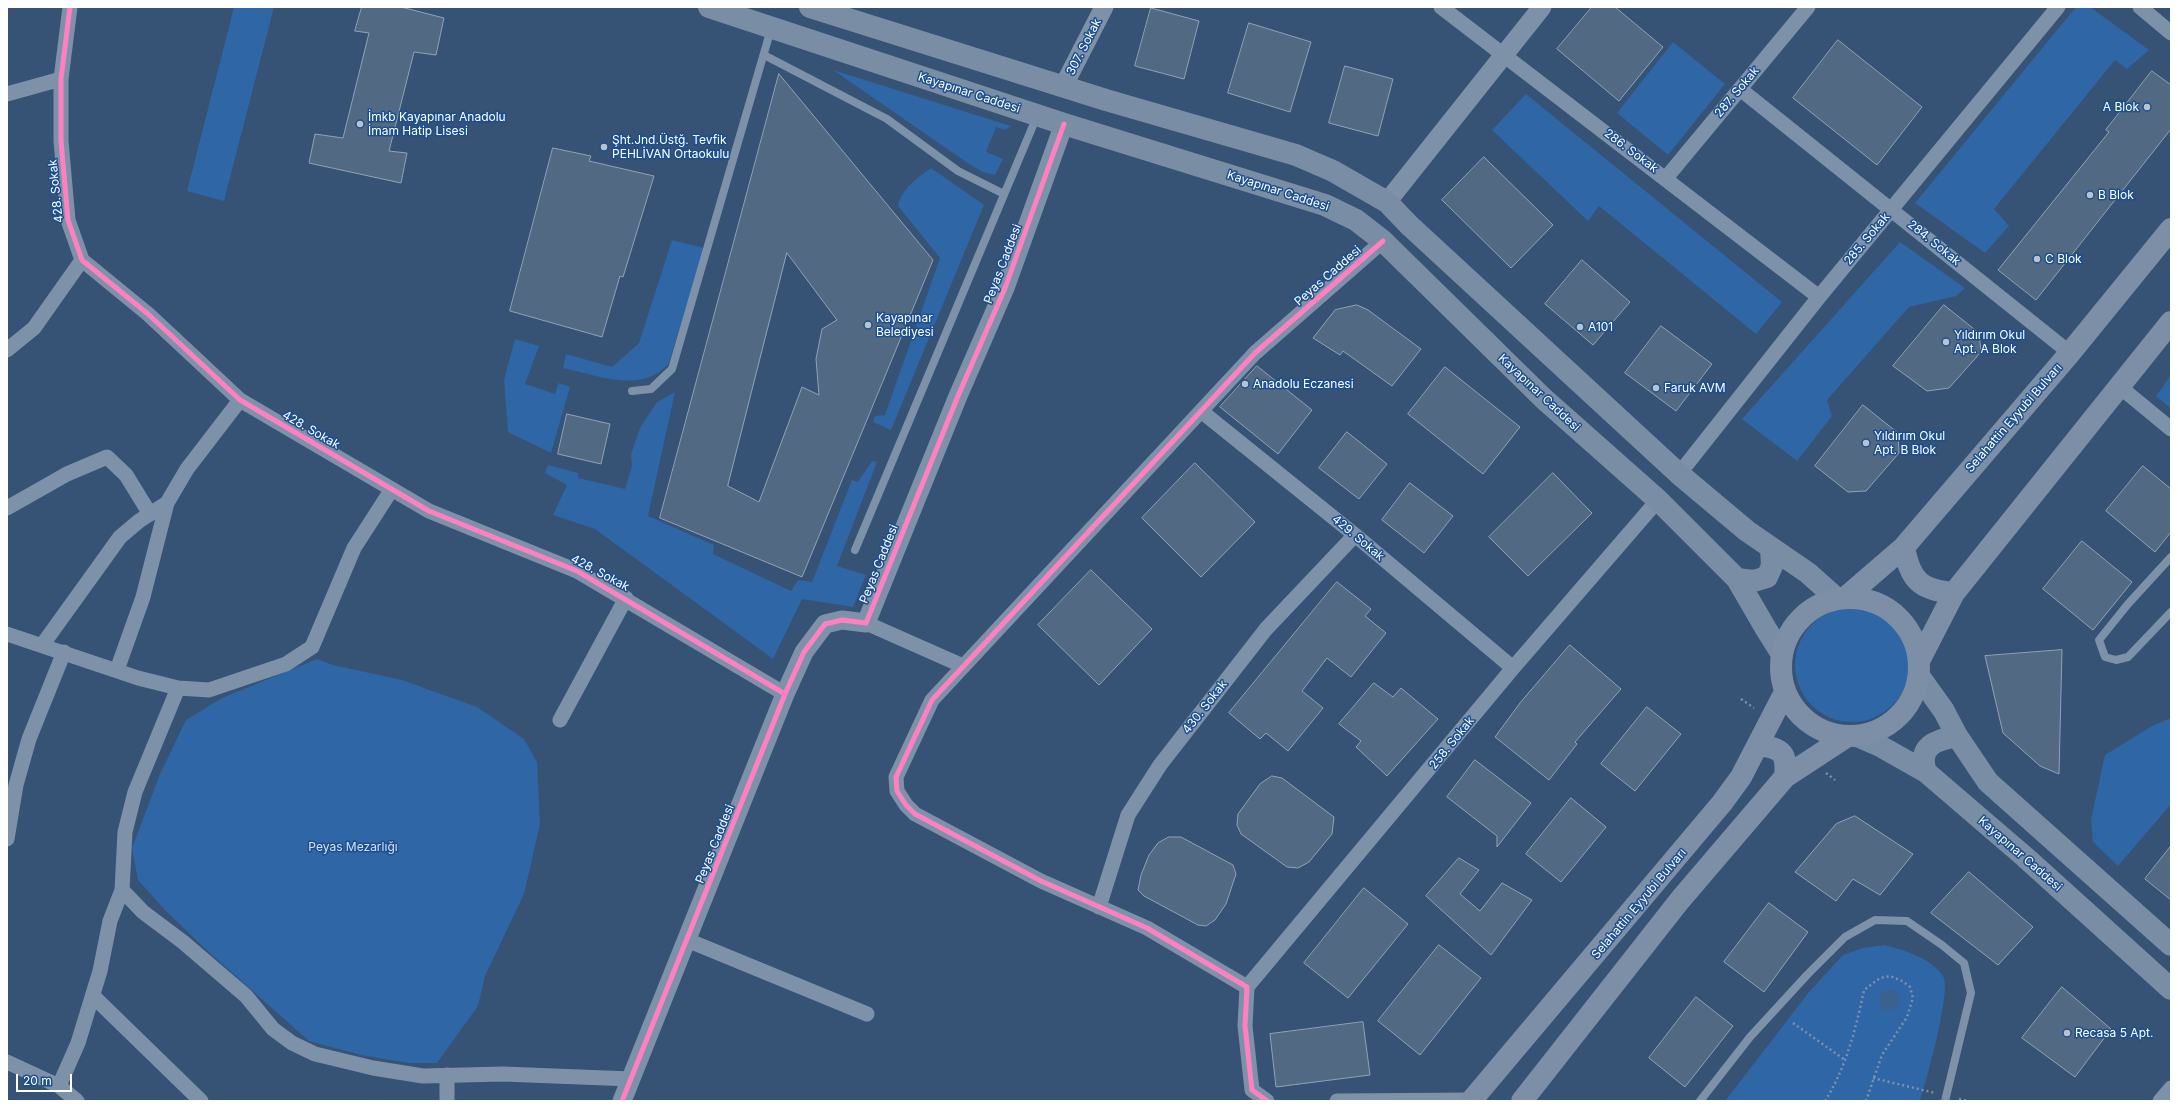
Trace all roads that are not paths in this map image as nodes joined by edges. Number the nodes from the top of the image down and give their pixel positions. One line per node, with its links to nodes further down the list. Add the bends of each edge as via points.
1 (70, 7): 14 (street, 428. Sokak)
2 (709, 7): 10 (main road, Kayapınar Caddesi)
3 (810, 7): 15 (main road)
4 (1104, 7): 15 (street, 307. Sokak)
5 (1441, 7): 12 (street, 286. Sokak)
6 (1542, 7): 12 (street)
7 (1808, 7): 16 (street, 287. Sokak)
8 (2058, 7): 23 (street, 285. Sokak)
9 (2140, 7): 11 (street)
10 (771, 29): 13 (lane); 18 (main road, Kayapınar Caddesi)
11 (2171, 33)
12 (1503, 54): 20 (street, 286. Sokak); 22 (street)
13 (764, 55): 21 (lane, via 887,119 958,171); 32 (lane, via 672,368 651,389)
14 (61, 79): 17 (street); 26 (street, 428. Sokak, via 61,141 68,220)
15 (1064, 86): 22 (main road, via 1296,155 1333,171)
16 (1740, 89): 20 (street, 287. Sokak); 23 (street, 284. Sokak)
17 (7, 94)
18 (1037, 116): 19 (main road, Kayapınar Caddesi); 21 (lane)
19 (1064, 124): 25 (main road, Kayapınar Caddesi, via 1325,205 1356,220); 52 (street, Peyas Caddesi, via 1005,288 958,396)
20 (1666, 178): 27 (street, 286. Sokak)
21 (1004, 194): 45 (lane)
22 (1387, 202): 36 (main road)
23 (1892, 210): 27 (street, 285. Sokak); 30 (street, 284. Sokak)
24 (2171, 229): 30 (main road, Selahattin Eyyubi Bulvarı)
25 (1383, 241): 34 (street, Peyas Caddesi, via 1255,353); 38 (main road, Kayapınar Caddesi, via 1544,399)
26 (82, 260): 29 (street, via 34,328); 33 (street, 428. Sokak, via 148,314)
27 (1819, 296): 36 (street, 285. Sokak)
28 (2171, 322): 31 (main road)
29 (7, 350)
30 (2070, 353): 43 (main road, Selahattin Eyyubi Bulvarı)
31 (2120, 386): 35 (street); 48 (main road)
32 (632, 391)
33 (240, 400): 37 (street, 428. Sokak); 39 (street, via 187,470)
34 (1201, 411): 42 (street, 429. Sokak); 57 (street, Peyas Caddesi)
35 (2171, 428)
36 (1679, 474): 44 (main road)
37 (392, 489): 49 (street, 428. Sokak, via 429,511 577,571); 61 (street, via 354,548 312,647 286,664 209,690)
38 (1658, 500): 47 (main road, Kayapınar Caddesi); 58 (street, 258. Sokak)
39 (167, 504): 41 (street); 60 (street, via 143,597)
40 (7, 508): 41 (street, via 67,474 107,457 126,475)
41 (150, 514): 54 (street, via 120,537)
42 (1355, 535): 58 (street, 429. Sokak); 72 (street, 430. Sokak, via 1266,629 1160,765 1128,815)
43 (1904, 547): 48 (main road, via 1907,566 1919,583 1934,591); 50 (main road, Selahattin Eyyubi Bulvarı)
44 (1771, 548): 47 (main road, via 1772,566 1767,576 1754,581); 50 (main road)
45 (854, 550)
46 (2171, 557): 51 (lane, via 2099,640 2105,657 2116,660 2128,657)
47 (1737, 578): 56 (main road, Kayapınar Caddesi)
48 (1954, 593): 59 (main road)
49 (626, 598): 63 (street, 428. Sokak); 64 (street)
50 (1841, 598): 56 (main road, via 1817,605 1801,617 1789,633); 59 (main road, via 1867,599 1887,608 1903,622 1914,640)
51 (2171, 612)
52 (866, 623): 57 (street); 63 (street, Peyas Caddesi, via 842,620 825,624 804,652)
53 (7, 634): 54 (street)
54 (42, 644): 55 (street)
55 (64, 652): 60 (street); 70 (street, via 29,739 16,786)
56 (1781, 653): 62 (main road, via 1780,673)
57 (963, 666): 72 (street, Peyas Caddesi, via 932,700 896,777 898,791 915,814 1041,881)
58 (1513, 668): 75 (street, 258. Sokak)
59 (1919, 668): 65 (main road, via 1912,698 1898,717 1880,730); 66 (main road)
60 (117, 670): 61 (street)
61 (178, 688): 71 (street, via 135,792 125,832)
62 (1785, 692): 65 (main road, via 1794,710 1809,724 1827,733); 67 (main road, Selahattin Eyyubi Bulvarı)
63 (785, 694): 73 (street, Peyas Caddesi)
64 (560, 720)
65 (1852, 736): 68 (main road, Kayapınar Caddesi, via 1880,746); 69 (main road)
66 (1957, 736): 68 (main road, via 1940,739 1930,745 1924,754 1923,764); 74 (main road, via 1988,782)
67 (1758, 745): 69 (main road, via 1772,747 1783,753); 85 (main road, Selahattin Eyyubi Bulvarı, via 1722,803)
68 (1926, 772): 76 (main road, Kayapınar Caddesi, via 2025,857)
69 (1786, 777): 92 (main road, via 1680,900)
70 (7, 839)
71 (122, 890): 77 (street, via 110,921); 80 (street, via 143,912 183,942 246,996 273,1029 292,1043 315,1054 373,1068 423,1076)
72 (1099, 907): 75 (street, via 1147,928)
73 (687, 940): 78 (street); 81 (street, Peyas Caddesi)
74 (2171, 945)
75 (1247, 987): 90 (street, via 1245,1026 1252,1090)
76 (2171, 989)
77 (92, 996): 82 (street, via 78,1043); 87 (street)
78 (867, 1014)
79 (7, 1062): 82 (street)
80 (447, 1075): 81 (street, via 503,1074); 88 (street)
81 (630, 1079): 89 (street, Peyas Caddesi)
82 (59, 1086): 86 (street)
83 (2171, 1088): 94 (street)
84 (1946, 1098): 93 (lane, via 1971,993 1964,963 1907,921 1876,920 1845,936 1807,974 1750,1037)
85 (1472, 1100): 91 (street)
86 (77, 1101)
87 (201, 1101)
88 (447, 1101)
89 (622, 1101)
90 (1267, 1101)
91 (1337, 1101)
92 (1522, 1101)
93 (1700, 1101)
94 (2160, 1101)

